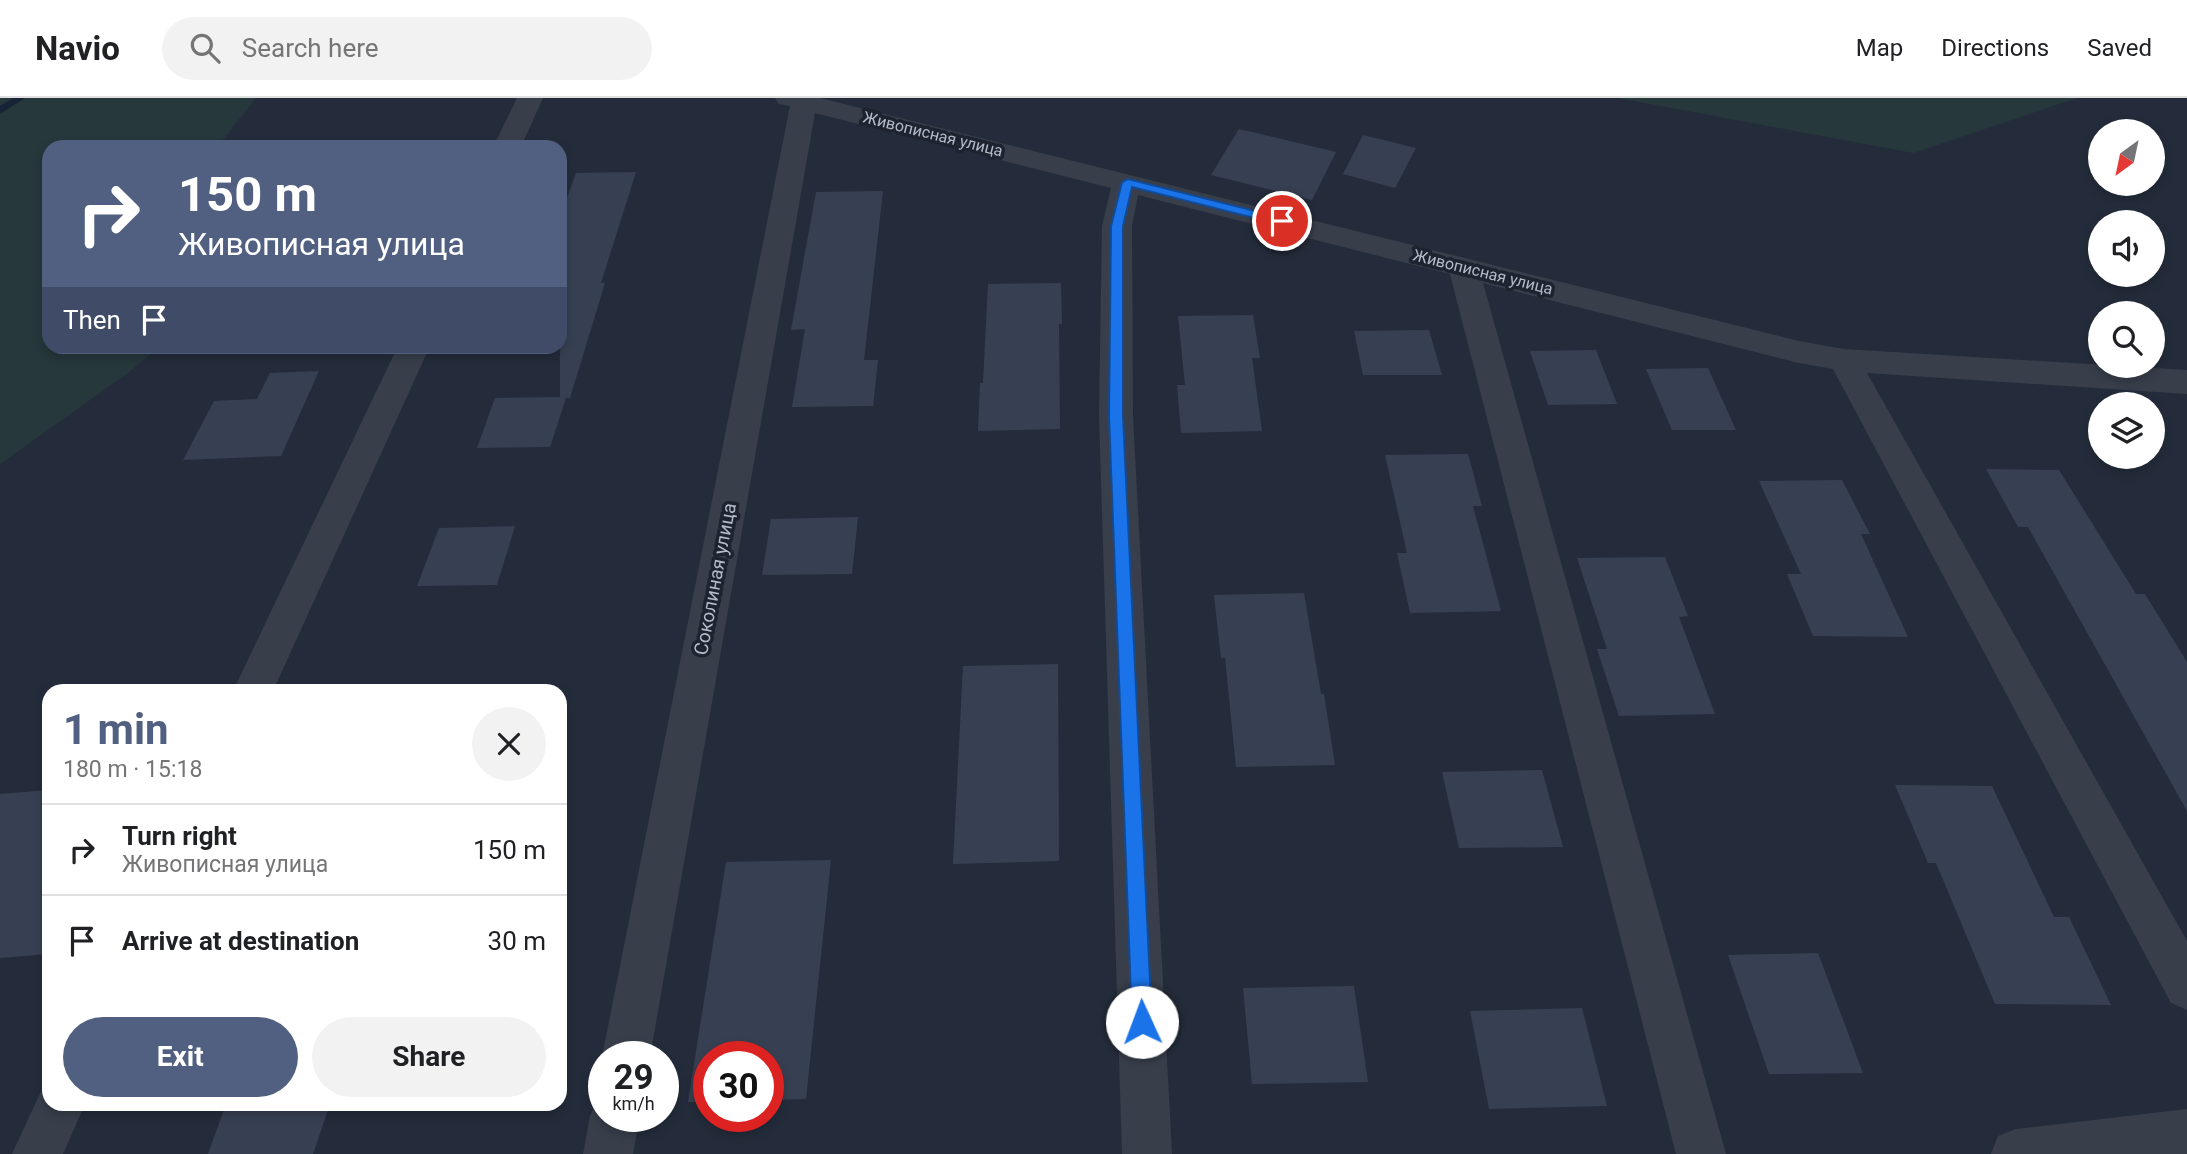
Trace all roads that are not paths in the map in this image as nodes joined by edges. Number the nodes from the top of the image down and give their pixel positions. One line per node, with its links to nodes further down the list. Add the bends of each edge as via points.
1 (530, 98): 3 (street)
2 (796, 100): 4 (street, Живописная улица); 11 (street, Соколиная улица)
3 (510, 140)
4 (1128, 182): 5 (street, Живописная улица); 17 (street, via 1117,226 1116,416)
5 (1463, 267): 7 (street, Живописная улица); 18 (street)
6 (410, 354): 9 (street)
7 (1844, 360): 8 (street, Живописная улица); 10 (street)
8 (2187, 382)
9 (256, 684)
10 (2187, 987)
11 (629, 1041)
12 (57, 1111): 15 (street)
13 (612, 1132): 16 (street)
14 (2187, 1134): 19 (street)
15 (37, 1154)
16 (608, 1154)
17 (1147, 1154)
18 (1701, 1154)
19 (2016, 1154)

